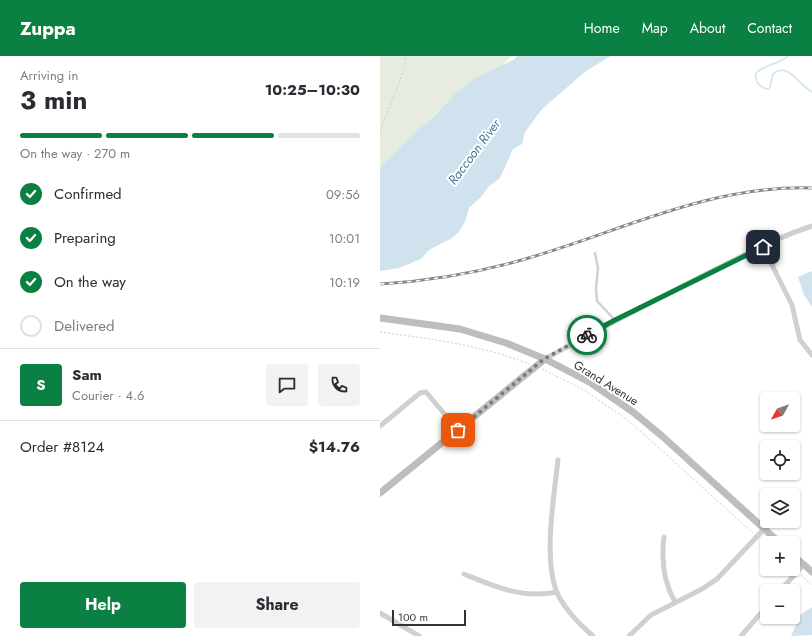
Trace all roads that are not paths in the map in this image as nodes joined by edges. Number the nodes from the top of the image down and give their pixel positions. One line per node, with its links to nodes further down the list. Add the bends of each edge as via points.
1 (812, 226): 2 (street)
2 (763, 247): 5 (street); 6 (street, via 792,306 800,340)
3 (595, 253): 5 (lane, via 598,268 597,301)
4 (380, 318): 7 (main road, Grand Avenue, via 460,329 506,343)
5 (615, 320): 7 (street)
6 (812, 355)
7 (544, 359): 9 (main road); 12 (main road, Grand Avenue, via 590,383 633,412)
8 (380, 426): 9 (street, via 420,393 426,392)
9 (458, 430): 11 (main road)
10 (558, 460): 20 (street, via 550,550)
11 (380, 493)
12 (764, 529): 14 (main road, Grand Avenue); 21 (street, via 717,579 702,590)
13 (664, 536): 21 (street, via 663,568 667,586)
14 (772, 536)
15 (800, 560): 16 (main road)
16 (804, 564): 17 (main road); 19 (street)
17 (812, 572)
18 (464, 574): 20 (street, via 519,594)
19 (786, 584)
20 (557, 592): 25 (street, via 568,609)
21 (675, 602): 26 (street, via 651,615)
22 (380, 613): 24 (street)
23 (760, 614): 27 (street)
24 (419, 636)
25 (593, 636)
26 (629, 636)
27 (741, 636)

